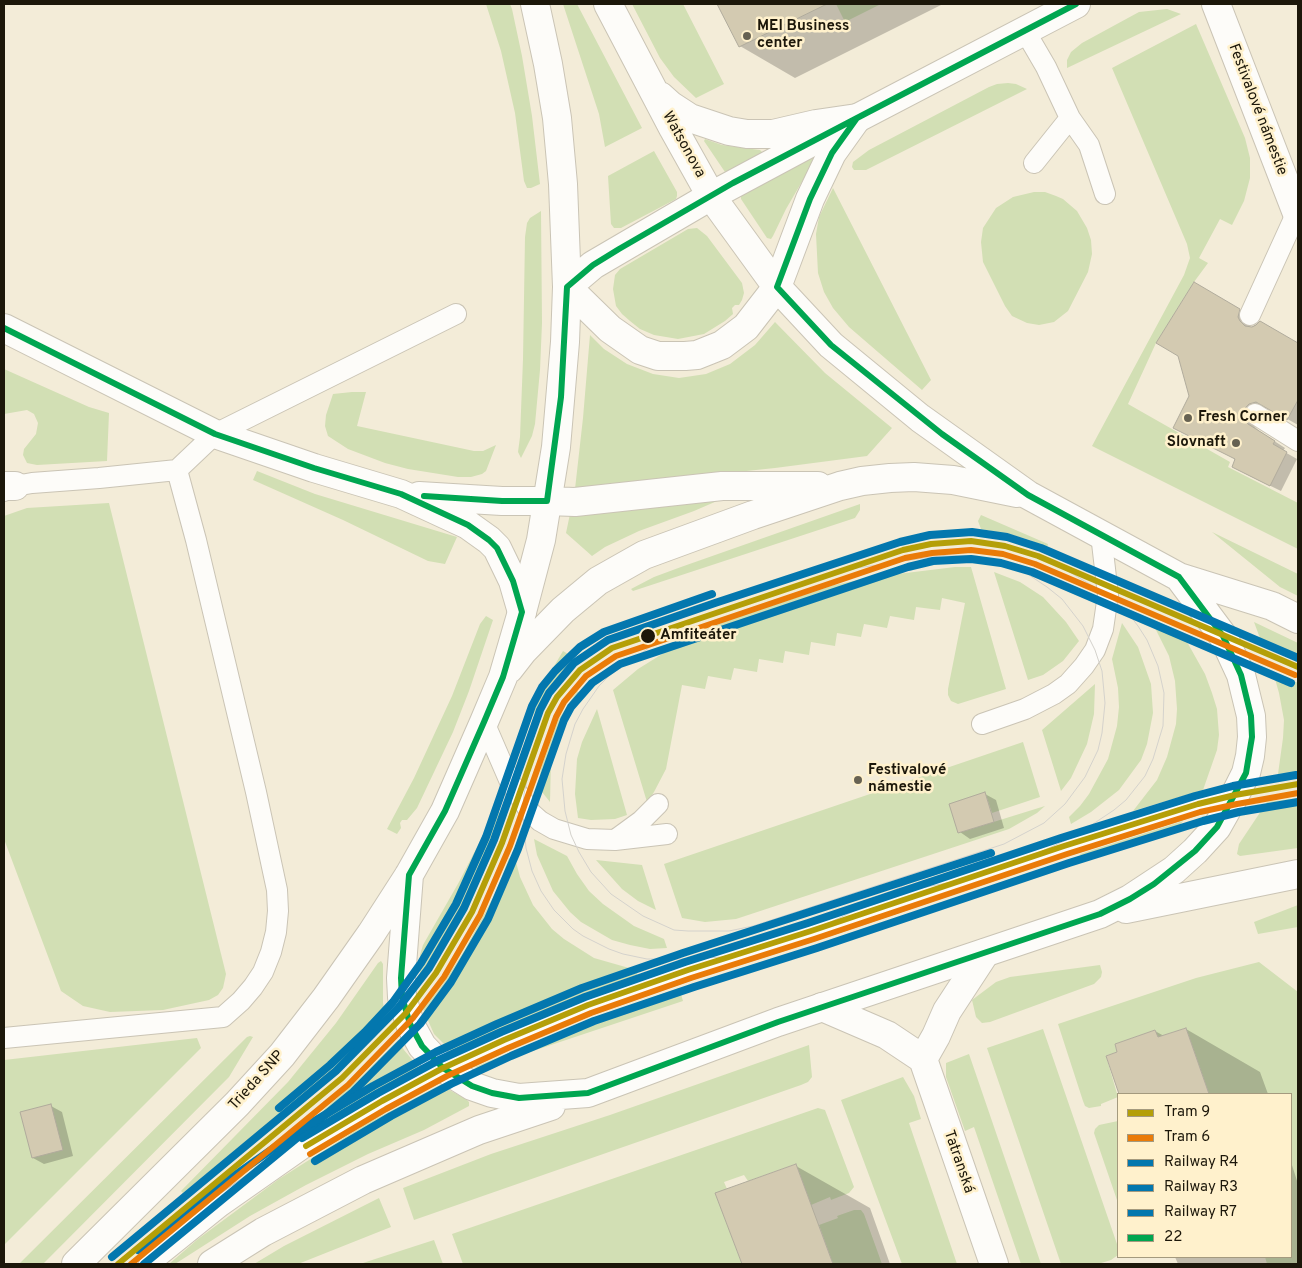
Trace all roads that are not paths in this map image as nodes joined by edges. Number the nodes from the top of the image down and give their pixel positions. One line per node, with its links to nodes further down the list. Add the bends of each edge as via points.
1 (535, 4): 13 (street, via 557,118)
2 (608, 4): 6 (street, Watsonova)
3 (1076, 4): 5 (street)
4 (1216, 4): 12 (street, Festivalové námestie)
5 (1025, 31): 7 (street); 8 (lane)
6 (653, 89): 7 (street, via 690,118 728,131 774,134); 11 (street, Watsonova)
7 (857, 118): 11 (street); 14 (street, via 832,153 810,199)
8 (1070, 118): 9 (lane); 10 (lane, via 1089,145)
9 (1034, 163)
10 (1105, 194)
11 (711, 196): 13 (street, via 593,265); 14 (street, Watsonova)
12 (1297, 214): 16 (lane)
13 (567, 286): 14 (street, via 623,340 640,350 672,357 697,355 722,345 746,327); 26 (street, via 562,397)
14 (776, 287): 25 (street, Watsonova, via 831,345 905,406)
15 (456, 314): 19 (lane)
16 (1250, 315)
17 (4, 328): 19 (street)
18 (1255, 414): 20 (lane)
19 (215, 434): 21 (lane); 24 (street)
20 (1298, 441)
21 (177, 470): 23 (lane); 43 (lane, via 256,792 276,890 278,911 271,952 253,987 223,1017)
22 (840, 486): 25 (street, via 914,477 953,480); 26 (street, via 722,486 575,502); 31 (street, via 653,552 620,568 569,605)
23 (7, 488)
24 (401, 494): 26 (street); 29 (street, via 468,525 490,540 513,581)
25 (1028, 495): 27 (street, Watsonova)
26 (548, 501): 29 (street)
27 (1101, 534): 28 (street); 33 (lane, via 1108,595 1096,650 1073,678 1054,694 1025,709)
28 (1179, 577): 30 (street, via 1272,606); 34 (street, via 1223,636 1241,675 1248,701 1252,737 1250,756)
29 (522, 612): 31 (street)
30 (1298, 619)
31 (502, 677): 32 (street)
32 (484, 722): 37 (lane, via 510,782 531,814 548,826 571,835); 39 (street, via 444,811)
33 (982, 724)
34 (1235, 795): 40 (street, via 1217,827 1195,851 1154,884); 45 (lane, via 1064,846 688,970 554,1018)
35 (658, 804): 37 (lane)
36 (667, 834): 37 (lane)
37 (615, 840)
38 (1298, 874): 40 (street)
39 (409, 875): 45 (street, via 402,997 417,1038); 47 (street, Trieda SNP, via 326,998 282,1055)
40 (1100, 914): 41 (street)
41 (985, 953): 42 (street); 44 (street, via 947,1011)
42 (822, 1007): 44 (street, via 887,1035); 46 (street)
43 (4, 1038)
44 (923, 1059): 50 (street, Tatranská)
45 (443, 1068): 46 (street, via 472,1086 519,1098); 48 (lane, via 308,1145 221,1206)
46 (588, 1093): 49 (street, via 479,1130 363,1180 263,1232)
47 (76, 1264)
48 (148, 1264)
49 (212, 1264)
50 (994, 1264)

